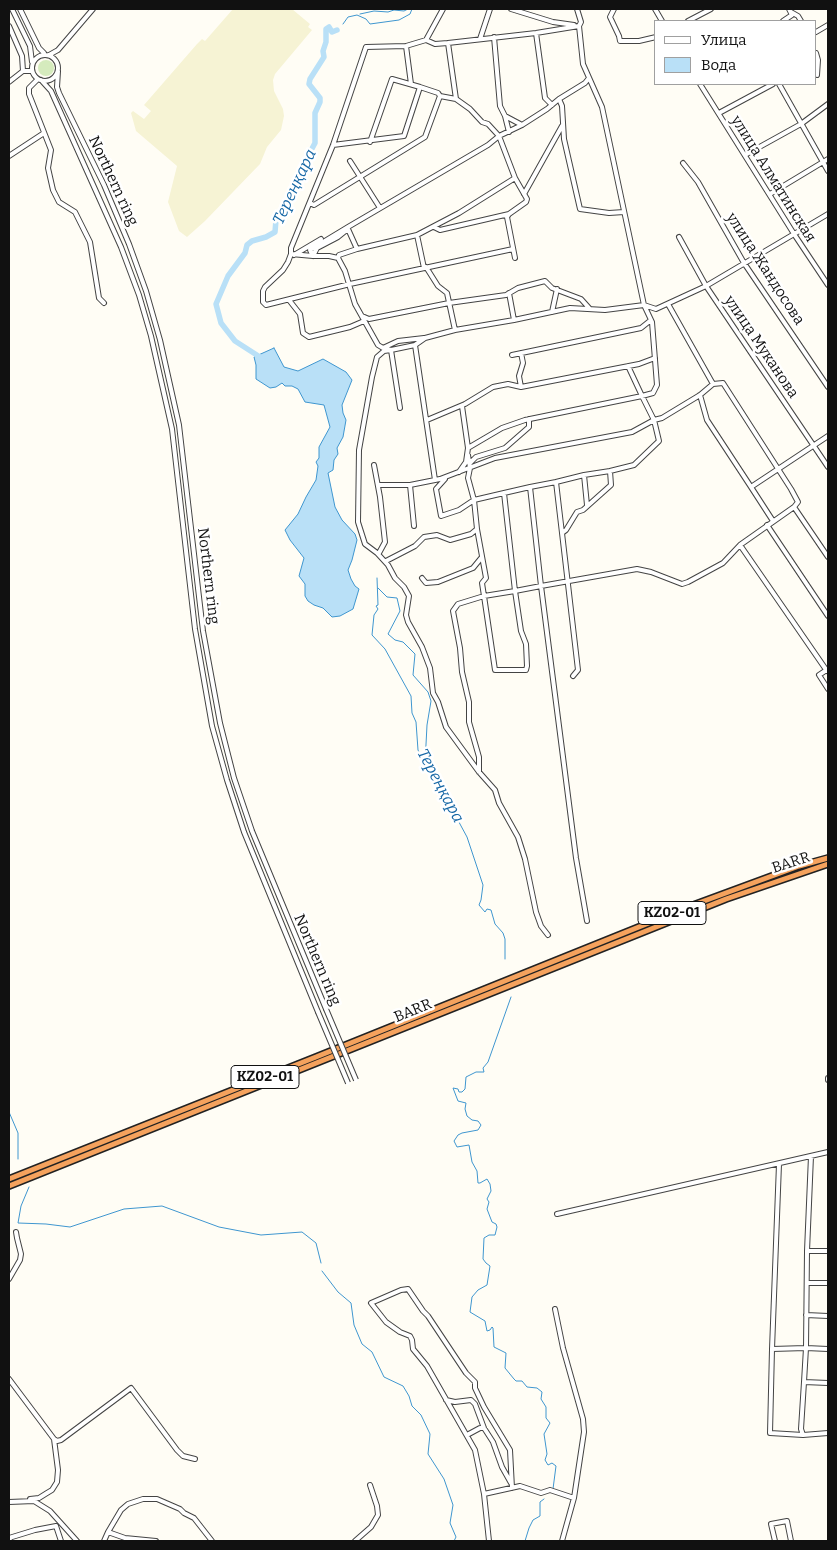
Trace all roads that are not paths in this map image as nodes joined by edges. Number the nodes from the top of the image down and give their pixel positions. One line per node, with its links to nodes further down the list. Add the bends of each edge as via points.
1 (12, 9): 35 (street, via 30,46)
2 (20, 9): 32 (street, via 39,48)
3 (93, 9): 30 (street)
4 (444, 9): 27 (street)
5 (490, 9): 25 (street)
6 (511, 9): 16 (street)
7 (577, 9): 19 (street)
8 (614, 9): 24 (street, via 610,17 620,41)
9 (655, 9): 12 (street)
10 (711, 9): 13 (street)
11 (790, 10): 14 (street, via 790,17); 15 (street)
12 (661, 20)
13 (690, 20)
14 (785, 20)
15 (800, 20)
16 (554, 22): 19 (street); 20 (street)
17 (828, 25): 21 (street)
18 (9, 26): 26 (street)
19 (579, 26): 20 (street); 40 (street, via 583,64)
20 (550, 31): 22 (street)
21 (817, 31)
22 (536, 33): 23 (street); 52 (street, via 546,101)
23 (494, 37): 25 (street); 54 (street, via 500,106)
24 (654, 37)
25 (480, 39): 28 (street)
26 (15, 40): 29 (street); 36 (street, via 22,56)
27 (426, 40): 28 (street, via 435,44); 31 (street)
28 (448, 43): 49 (street)
29 (9, 44)
30 (63, 45): 32 (street); 34 (street)
31 (406, 46): 43 (street); 62 (street, via 366,48)
32 (48, 55): 34 (street); 35 (street, via 37,57)
33 (817, 56): 39 (street)
34 (58, 62): 38 (street)
35 (32, 65): 37 (street)
36 (23, 71): 37 (street); 42 (street)
37 (32, 71): 41 (street)
38 (58, 71): 41 (street, via 50,80); 172 (street, Northern ring, via 59,93 129,244 160,340 178,426 203,631 220,723 252,831)
39 (817, 75)
40 (588, 78): 50 (street); 76 (street, via 602,107)
41 (39, 80): 59 (street, via 29,88 29,94); 173 (street, Northern ring, via 51,91 139,295 172,429 195,629 212,726 244,832)
42 (9, 82)
43 (411, 84): 47 (street); 61 (street, via 391,80)
44 (701, 85): 53 (street, улица Алматинская)
45 (772, 85): 53 (street)
46 (780, 85): 55 (street)
47 (420, 87): 48 (street); 61 (street, via 404,136)
48 (440, 96): 49 (street); 70 (street, via 426,137)
49 (456, 99): 60 (street)
50 (559, 99): 52 (street); 57 (street)
51 (828, 104): 55 (street)
52 (552, 105): 56 (street)
53 (719, 113): 63 (street, улица Алматинская)
54 (505, 116): 56 (street); 58 (street)
55 (802, 124): 63 (street); 67 (street)
56 (522, 125): 58 (street)
57 (562, 126): 72 (street); 76 (street, via 580,209)
58 (510, 132): 60 (street)
59 (44, 133): 64 (street); 99 (street, via 51,150 48,168 53,190 59,202 75,212 90,242 100,298)
60 (499, 136): 71 (street); 75 (street)
61 (370, 142): 62 (street)
62 (333, 145): 74 (street)
63 (745, 154): 73 (street, улица Алматинская)
64 (9, 156)
65 (828, 159): 67 (street)
66 (350, 161): 70 (street)
67 (822, 162): 69 (street); 73 (street)
68 (683, 163): 91 (street, улица Жандосова, via 698,182)
69 (828, 171)
70 (360, 177): 74 (street, via 314,205); 75 (street)
71 (515, 178): 72 (street); 79 (street)
72 (524, 194): 77 (street, via 526,202)
73 (770, 194): 81 (street, улица Алматинская)
74 (310, 202): 87 (street, via 290,248)
75 (380, 208): 80 (street)
76 (624, 212): 102 (street)
77 (509, 214): 79 (street, via 440,230); 86 (street, via 506,217)
78 (828, 214): 81 (street)
79 (434, 227): 82 (street)
80 (348, 228): 84 (street); 85 (street)
81 (794, 234): 91 (street); 94 (street, улица Алматинская)
82 (417, 235): 85 (street); 92 (street)
83 (679, 237): 95 (street, улица Муканова)
84 (318, 246): 87 (street, via 321,240); 88 (street, via 310,250)
85 (357, 249): 89 (street)
86 (513, 249): 90 (street); 92 (street)
87 (293, 254): 88 (street); 98 (street, via 283,270 265,287 262,296 266,305)
88 (313, 256): 89 (street)
89 (338, 258): 93 (street)
90 (515, 258)
91 (744, 263): 95 (street); 118 (street, улица Жандосова)
92 (425, 268): 93 (street); 100 (street, via 438,286 447,292)
93 (350, 284): 98 (street); 105 (street)
94 (828, 285)
95 (706, 286): 101 (street); 128 (street, улица Муканова)
96 (557, 290): 97 (street, via 545,282); 103 (street, via 581,299); 104 (street)
97 (508, 293): 100 (street); 106 (street)
98 (289, 300): 105 (street, via 300,314 302,333 309,337 350,327)
99 (104, 303)
100 (449, 303): 105 (street); 108 (street)
101 (668, 304): 102 (street, via 656,308); 117 (street)
102 (644, 305): 103 (street); 107 (street)
103 (590, 309): 104 (street, via 570,308)
104 (552, 312): 106 (street)
105 (363, 318): 111 (street)
106 (514, 320): 108 (street)
107 (651, 320): 113 (street, via 641,328); 115 (street)
108 (455, 330): 109 (street)
109 (425, 338): 110 (street); 111 (street, via 398,341)
110 (415, 346): 112 (street); 125 (street)
111 (383, 348): 112 (street)
112 (391, 350): 123 (street); 154 (street, via 377,357 358,450 358,522 365,544)
113 (521, 353): 114 (street); 119 (street)
114 (512, 355)
115 (655, 358): 116 (street); 120 (street, via 657,385 653,393)
116 (628, 366): 119 (street); 120 (street)
117 (713, 384): 121 (street); 133 (street, via 723,383)
118 (828, 386)
119 (521, 387): 122 (street, via 508,384 493,387)
120 (642, 396): 124 (street); 126 (street)
121 (700, 396): 126 (street); 143 (street, via 707,420)
122 (462, 406): 125 (street); 129 (street)
123 (400, 408)
124 (529, 419): 129 (street, via 502,428); 131 (street, via 528,427 505,448 476,457)
125 (427, 420): 138 (street)
126 (654, 420): 131 (street, via 632,432); 134 (street, via 659,441 634,465)
127 (828, 436): 128 (street)
128 (813, 445): 132 (street, улица Муканова); 133 (street)
129 (468, 448): 131 (street); 135 (street, via 466,462)
130 (374, 465): 140 (street)
131 (470, 465): 135 (street); 145 (street, via 468,478)
132 (828, 467)
133 (778, 469): 143 (street); 147 (street, via 798,500)
134 (610, 471): 136 (street); 146 (street, via 611,485)
135 (459, 472): 137 (street)
136 (584, 475): 139 (street); 146 (street)
137 (449, 476): 138 (street); 145 (street, via 436,489 441,516)
138 (435, 480): 141 (street)
139 (556, 482): 142 (street); 152 (street)
140 (378, 485): 141 (street); 154 (street, via 385,542)
141 (410, 485): 149 (street)
142 (530, 487): 144 (street); 160 (street)
143 (751, 488): 148 (street)
144 (504, 493): 145 (street); 161 (street)
145 (474, 500): 151 (street)
146 (587, 505): 152 (street, via 577,512)
147 (794, 507): 148 (street); 156 (street)
148 (773, 522): 150 (street)
149 (414, 526)
150 (767, 526): 153 (street); 163 (street)
151 (477, 529): 155 (street); 157 (street, via 450,540 437,535 424,537 415,546)
152 (562, 533): 159 (street)
153 (740, 545): 159 (street, via 722,563 682,584 638,569); 164 (street)
154 (377, 553): 157 (street)
155 (482, 558): 158 (street, via 473,568 438,582 426,583); 162 (street, via 486,578 482,584)
156 (828, 558)
157 (386, 562): 167 (street, via 409,596 406,615 430,668 433,692 446,727)
158 (422, 578)
159 (568, 582): 160 (street); 165 (street, via 578,670)
160 (542, 586): 161 (street); 170 (street, via 576,858)
161 (515, 590): 162 (street); 162 (street, via 526,644 526,670 495,670)
162 (484, 596): 167 (street, via 458,604 453,612)
163 (828, 616)
164 (827, 670): 166 (street, via 819,675)
165 (573, 676)
166 (828, 689)
167 (479, 772): 171 (street, via 496,790 499,804 518,837 536,912)
168 (828, 858): 179 (highway, BARR / KZ02-01, via 696,904)
169 (828, 864): 180 (highway, BARR / KZ02-01, via 726,899)
170 (587, 921)
171 (548, 935)
172 (322, 1001): 173 (street); 174 (street, Northern ring, bridge)
173 (315, 1004): 175 (street, Northern ring, bridge)
174 (356, 1080)
175 (348, 1083)
176 (828, 1152): 177 (street)
177 (811, 1156): 178 (street); 183 (street)
178 (778, 1164): 181 (street); 193 (street)
179 (9, 1179)
180 (9, 1186)
181 (557, 1214)
182 (16, 1232): 185 (street, via 21,1254)
183 (807, 1251): 184 (street); 186 (street)
184 (828, 1251)
185 (9, 1279)
186 (807, 1283): 187 (street); 189 (street)
187 (828, 1283)
188 (555, 1309): 207 (street, via 583,1419)
189 (806, 1315): 190 (street); 191 (street)
190 (828, 1316)
191 (806, 1348): 192 (street); 193 (street); 195 (street)
192 (828, 1349)
193 (772, 1350): 201 (street, via 770,1433)
194 (9, 1379): 202 (street)
195 (804, 1382): 196 (street); 201 (street)
196 (828, 1383)
197 (446, 1400): 198 (street, via 471,1400); 200 (street); 205 (street, via 427,1366 413,1349 410,1336 386,1322 371,1303 408,1289 474,1382 484,1407 510,1450)
198 (484, 1428): 200 (street); 205 (street)
199 (828, 1433): 201 (street)
200 (467, 1435): 206 (street, via 477,1458)
201 (803, 1435)
202 (54, 1439): 203 (street, via 61,1440 132,1388 177,1450 183,1456); 208 (street, via 57,1482 46,1494)
203 (195, 1459)
204 (370, 1485): 219 (street, via 378,1515)
205 (512, 1486): 206 (street); 207 (street, via 526,1486 541,1493 550,1490)
206 (484, 1494): 220 (street)
207 (574, 1498): 221 (street)
208 (28, 1500): 209 (street); 211 (street, via 50,1511)
209 (9, 1502)
210 (56, 1526): 211 (street); 213 (street, via 9,1538); 214 (street)
211 (66, 1529): 215 (street)
212 (108, 1532): 216 (street); 217 (street, via 125,1538); 218 (street, via 128,1504 157,1499 194,1518)
213 (10, 1541)
214 (62, 1541)
215 (77, 1541)
216 (104, 1541)
217 (156, 1541)
218 (212, 1541)
219 (355, 1541)
220 (489, 1541)
221 (562, 1541)
222 (774, 1541): 223 (street, via 771,1524 787,1521)
223 (791, 1541)

